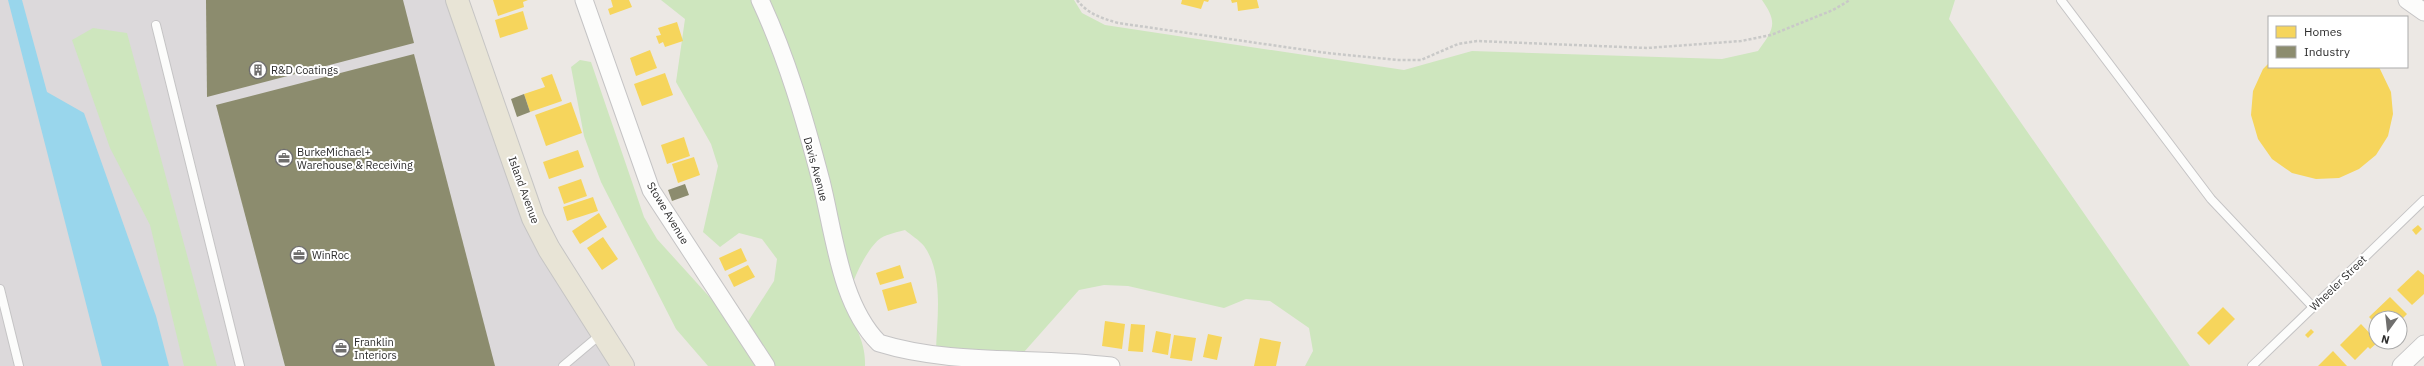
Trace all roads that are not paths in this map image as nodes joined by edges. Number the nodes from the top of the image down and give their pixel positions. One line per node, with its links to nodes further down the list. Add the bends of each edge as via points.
1 (457, 0): 11 (main road, Island Avenue, via 533,218 549,249)
2 (584, 0): 17 (street, Stowe Avenue, via 651,190)
3 (760, 0): 18 (street, Davis Avenue, via 790,75 821,181 845,282 858,315 872,337 879,343 931,355)
4 (2061, 0): 10 (lane, via 2211,198)
5 (2407, 0): 6 (street)
6 (2424, 12)
7 (156, 25): 14 (lane)
8 (2424, 200): 10 (lane, Wheeler Street)
9 (0, 289): 13 (lane)
10 (2313, 307): 19 (lane, Wheeler Street)
11 (601, 333): 15 (lane); 16 (main road, Island Avenue)
12 (2424, 344): 20 (street)
13 (19, 366)
14 (240, 366)
15 (563, 366)
16 (623, 366)
17 (766, 366)
18 (1111, 366)
19 (2252, 366)
20 (2401, 366)

